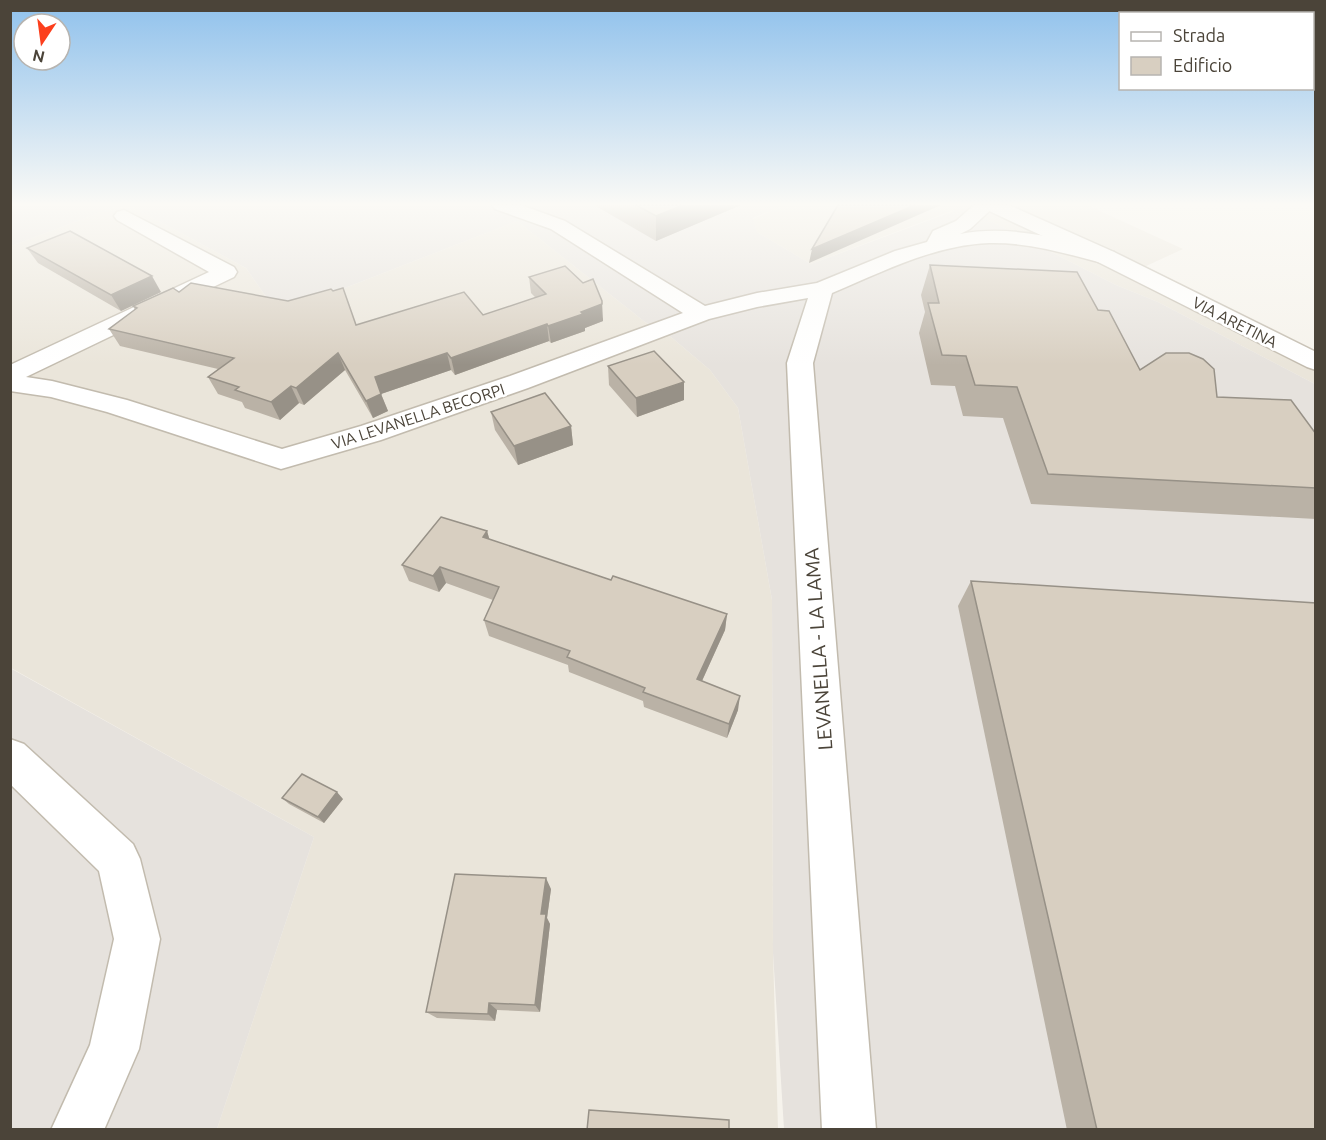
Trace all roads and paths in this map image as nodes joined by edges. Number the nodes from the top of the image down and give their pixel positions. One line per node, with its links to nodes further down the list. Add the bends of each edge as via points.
1 (201, 258): 8 (street, via 226,272)
2 (611, 258): 6 (street)
3 (902, 258): 5 (street)
4 (1108, 258): 7 (street, VIA ARETINA)
5 (822, 290): 6 (street, VIA LEVANELLA BECORPI); 12 (street, LEVANELLA - LA LAMA, via 800,363)
6 (701, 314): 9 (street, VIA LEVANELLA BECORPI, via 519,382 281,459 117,406)
7 (1316, 362)
8 (10, 375)
9 (10, 383)
10 (10, 756): 11 (street, via 118,859 137,939 114,1049)
11 (77, 1130)
12 (849, 1130)

